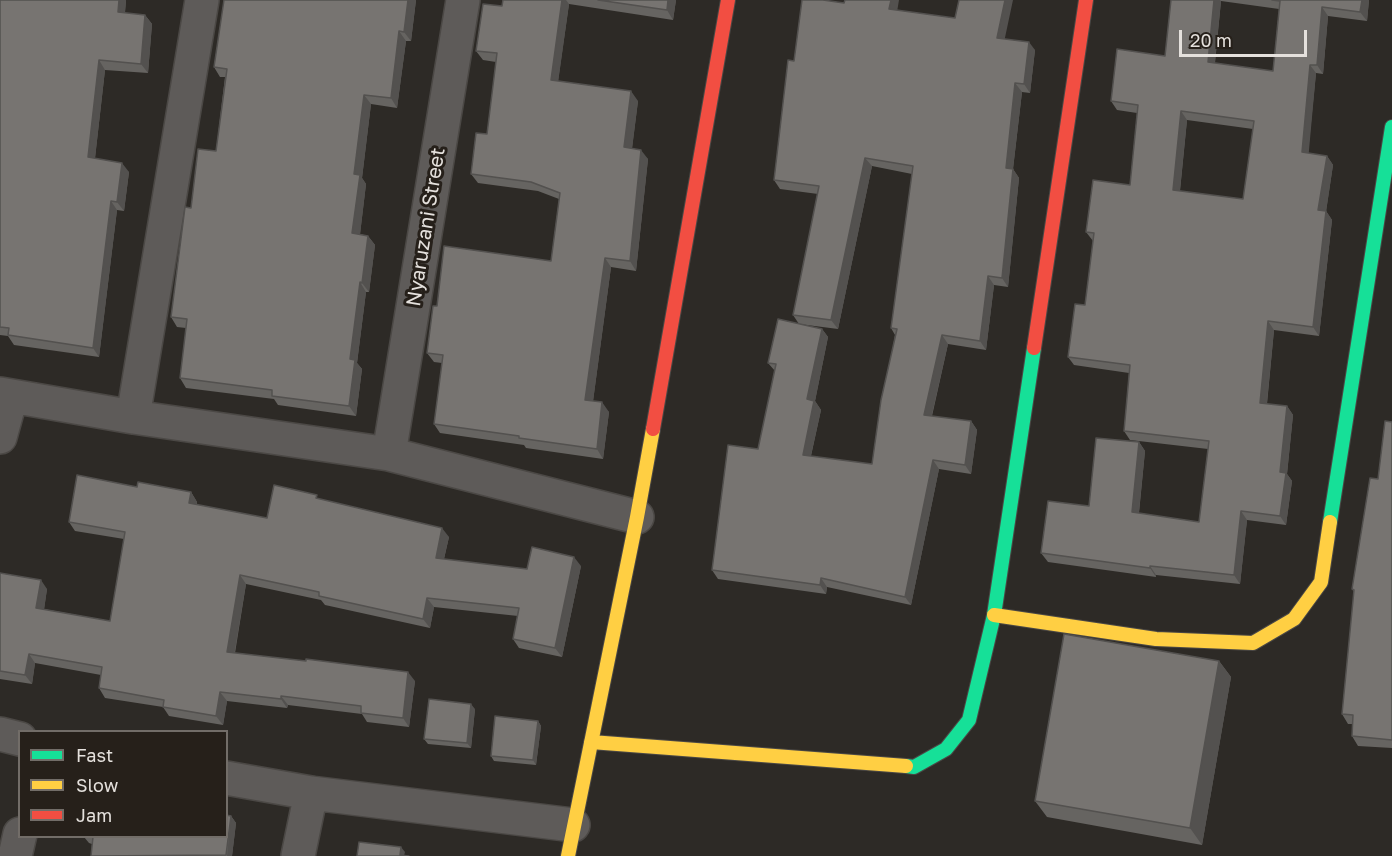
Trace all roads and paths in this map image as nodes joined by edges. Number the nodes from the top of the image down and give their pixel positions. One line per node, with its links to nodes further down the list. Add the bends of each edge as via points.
1 (202, 0): 7 (street)
2 (463, 0): 9 (street, Nyaruzani Street)
3 (728, 0): 10 (street)
4 (1086, 0): 11 (street)
5 (1392, 127): 11 (street, via 1321,582 1294,619 1253,643 1156,639)
6 (5, 395): 7 (street); 8 (street)
7 (133, 417): 9 (street)
8 (0, 437)
9 (389, 454): 10 (street)
10 (637, 517): 14 (street)
11 (994, 615): 14 (street, via 969,720 946,749 914,767)
12 (0, 734): 13 (street)
13 (18, 738)
14 (591, 742): 18 (street)
15 (228, 778): 16 (street)
16 (311, 793): 18 (street); 20 (street)
17 (19, 838): 19 (street)
18 (570, 841)
19 (15, 856)
20 (298, 856)

